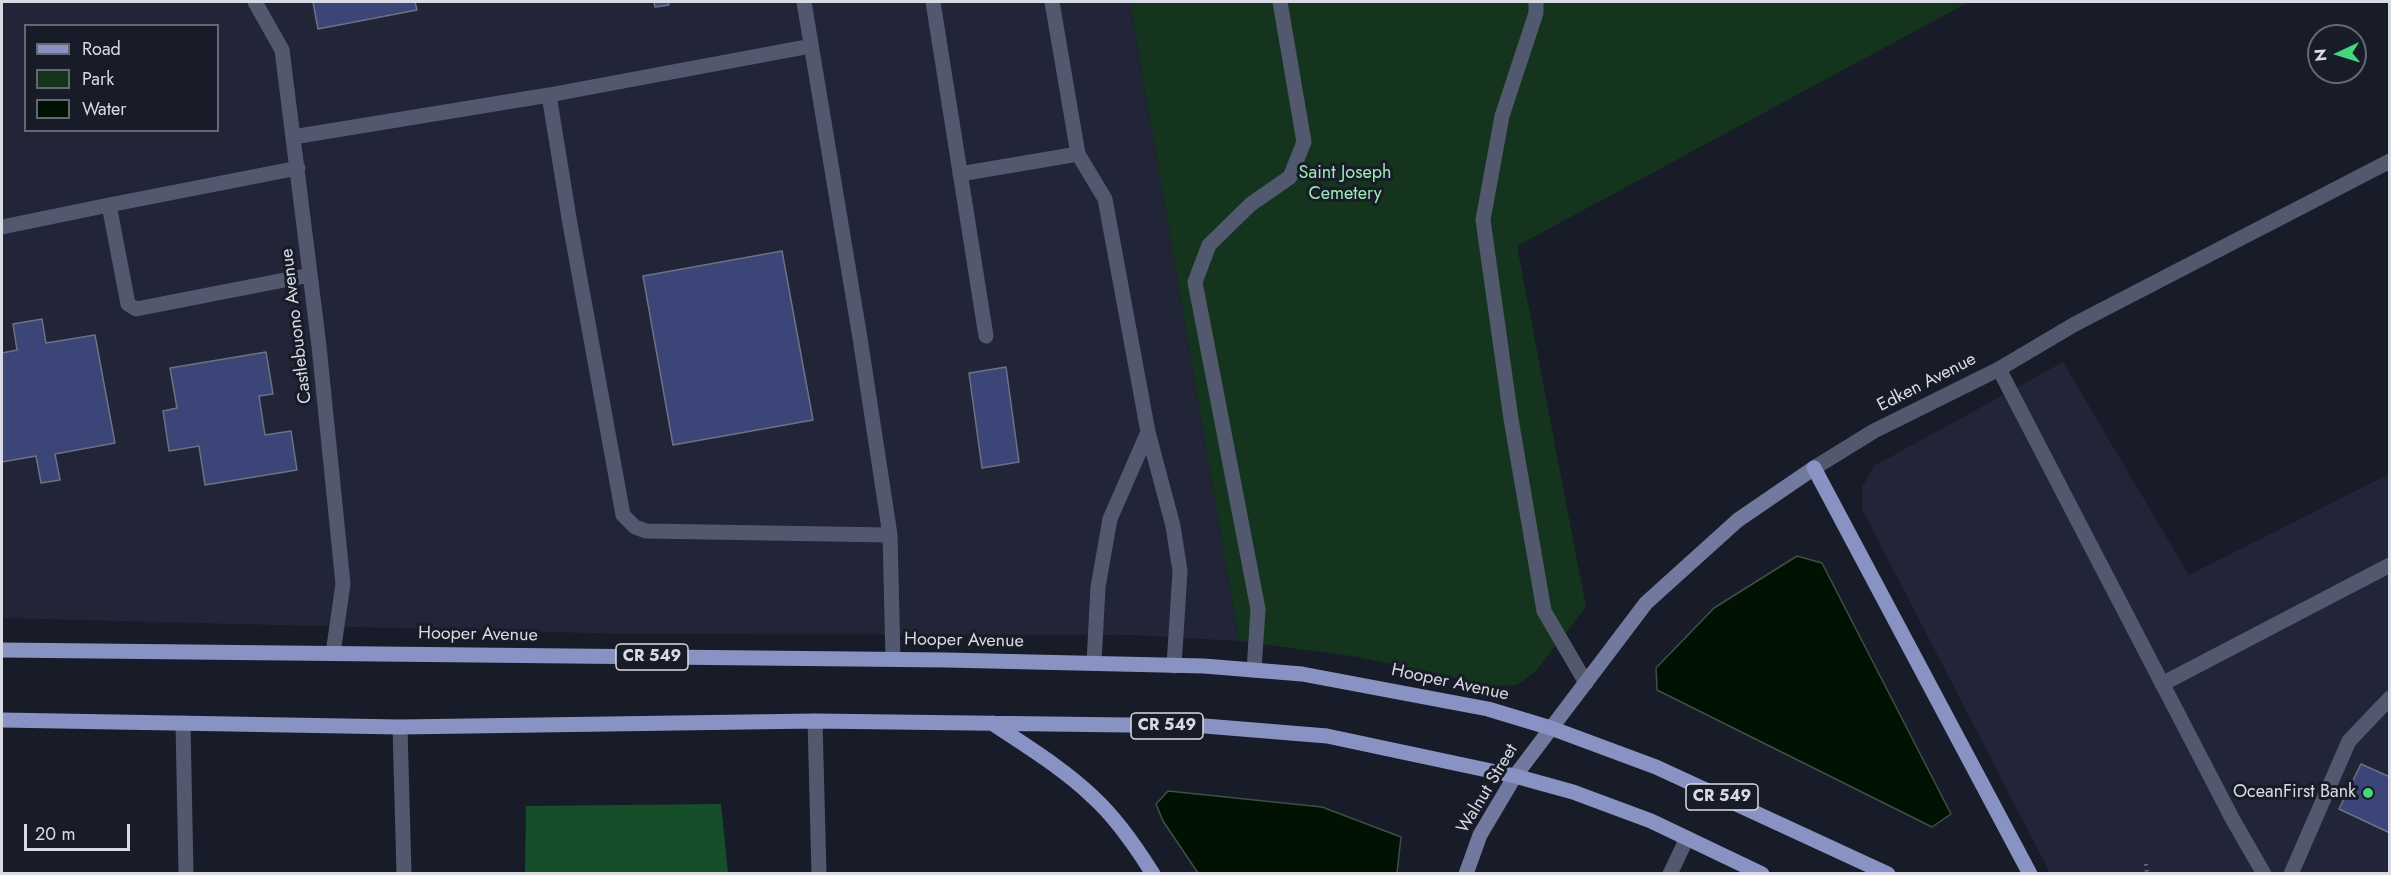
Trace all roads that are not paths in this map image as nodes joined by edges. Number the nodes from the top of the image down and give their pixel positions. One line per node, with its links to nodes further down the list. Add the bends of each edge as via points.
1 (255, 2): 9 (street, Castlebuono Avenue, via 282,50)
2 (804, 2): 7 (street)
3 (933, 2): 13 (street)
4 (1052, 2): 10 (street)
5 (1280, 2): 28 (street, via 1304,142 1290,177 1251,204 1209,245 1195,282 1258,609)
6 (1536, 2): 29 (street, via 1536,14 1502,116 1483,220 1511,419 1544,611)
7 (811, 46): 8 (street); 21 (street)
8 (549, 95): 9 (street); 21 (street, via 623,515 646,531)
9 (292, 137): 12 (street, Castlebuono Avenue)
10 (1078, 154): 13 (street); 19 (street, via 1106,199)
11 (2390, 161): 18 (street, Edken Avenue, via 2075,324)
12 (298, 168): 14 (street); 16 (street, Castlebuono Avenue)
13 (960, 174): 17 (street)
14 (109, 205): 15 (street); 16 (street, via 128,304 136,309)
15 (2, 227)
16 (310, 275): 24 (street, Castlebuono Avenue, via 343,584)
17 (986, 336)
18 (1999, 369): 20 (street, Edken Avenue, via 1874,431); 30 (street)
19 (1148, 432): 26 (street, via 1110,519 1098,587); 27 (street, via 1173,526 1180,572)
20 (1814, 468): 29 (street, Edken Avenue, via 1738,520 1646,603); 48 (main road)
21 (890, 534): 25 (street)
22 (2390, 565): 30 (street)
23 (2, 650): 24 (main road, Hooper Avenue / CR 549)
24 (333, 653): 25 (main road, Hooper Avenue / CR 549)
25 (893, 659): 26 (main road, Hooper Avenue / CR 549)
26 (1094, 663): 27 (main road, Hooper Avenue / CR 549)
27 (1174, 666): 28 (main road, Hooper Avenue / CR 549)
28 (1254, 670): 37 (main road, Hooper Avenue / CR 549, via 1302,674 1488,709)
29 (1586, 683): 37 (street, Edken Avenue)
30 (2163, 684): 49 (street)
31 (2390, 698): 50 (street, via 2349,741)
32 (2, 718): 34 (main road, CR 549)
33 (815, 721): 35 (main road, CR 549); 36 (main road, CR 549); 42 (street)
34 (183, 723): 36 (main road, CR 549); 40 (street)
35 (992, 723): 38 (main road, CR 549, via 1205,726 1327,736); 43 (main road, via 1094,797)
36 (400, 727): 41 (street)
37 (1551, 728): 38 (street, Walnut Street); 47 (main road, Hooper Avenue / CR 549, via 1656,767)
38 (1515, 776): 39 (main road, CR 549, via 1573,792); 44 (street, Walnut Street, via 1480,835)
39 (1687, 838): 45 (street); 46 (main road, CR 549)
40 (186, 873)
41 (404, 873)
42 (819, 873)
43 (1153, 873)
44 (1466, 873)
45 (1670, 873)
46 (1762, 873)
47 (1888, 873)
48 (2030, 873)
49 (2264, 873)
50 (2291, 873)

